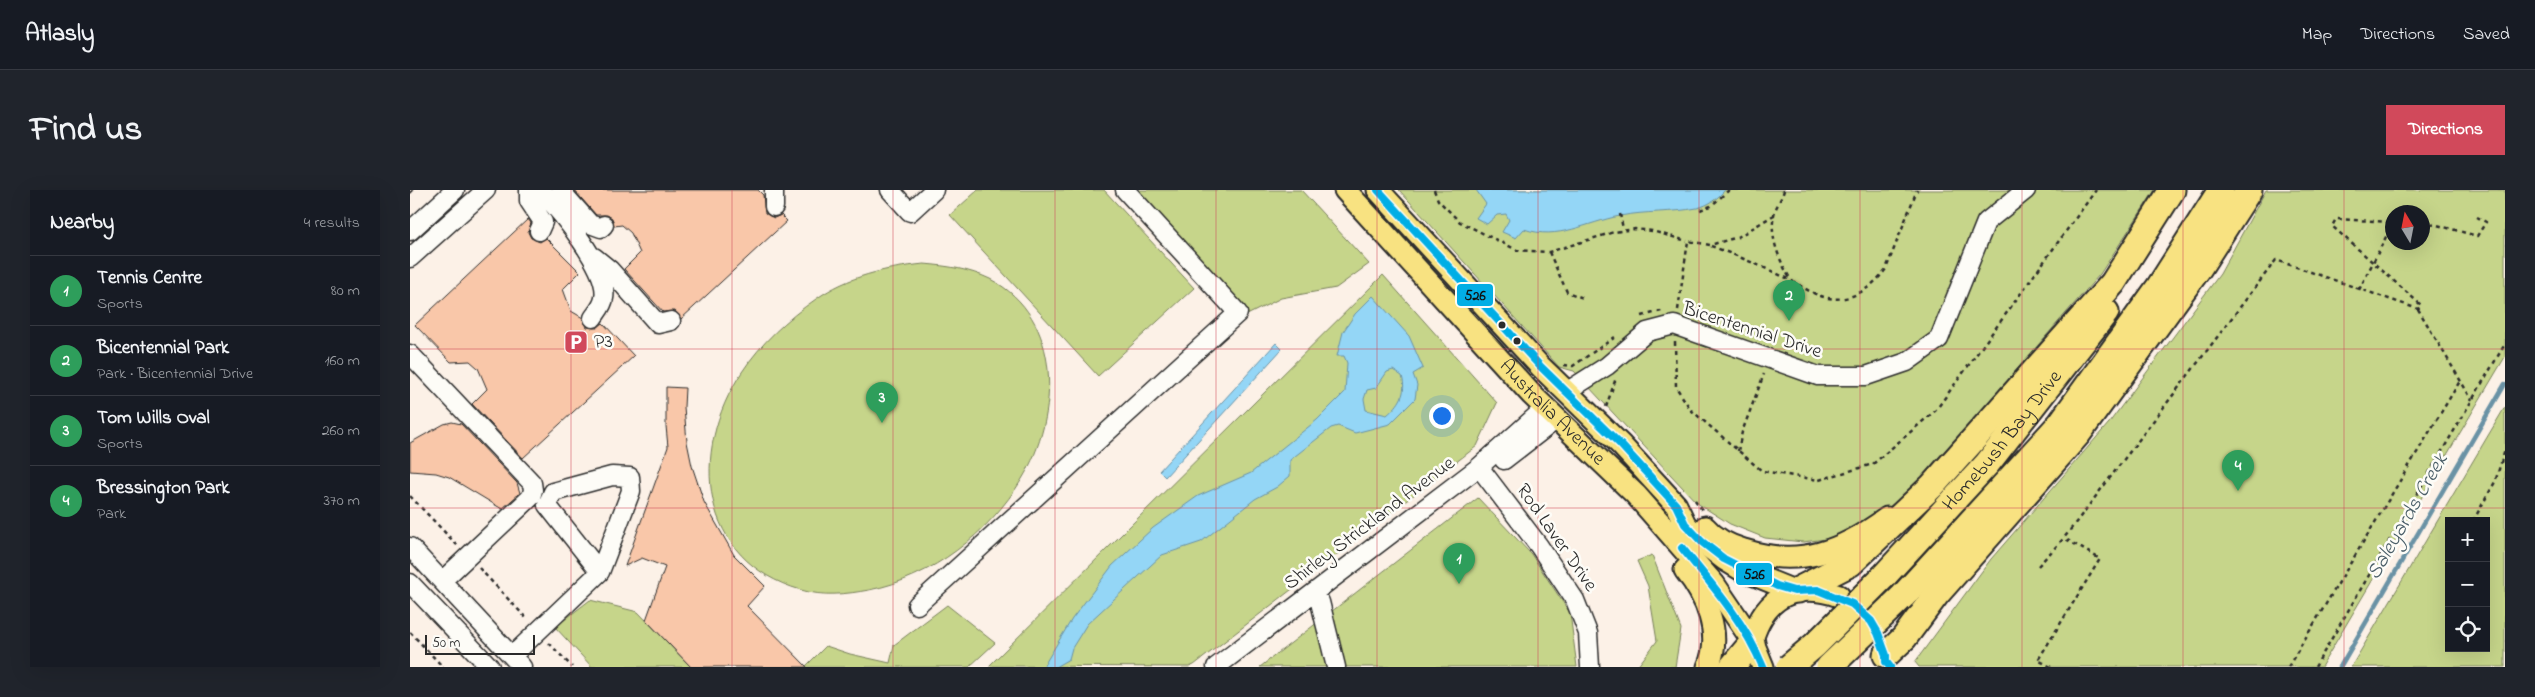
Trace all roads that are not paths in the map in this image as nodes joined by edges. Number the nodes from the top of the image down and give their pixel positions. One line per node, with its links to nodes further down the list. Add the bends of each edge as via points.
1 (455, 190): 17 (street)
2 (486, 190): 20 (street)
3 (528, 190): 18 (street, via 529,202 543,222)
4 (540, 190): 19 (street, via 560,211)
5 (560, 190): 16 (street, via 590,224 601,228)
6 (890, 190): 7 (street, via 910,212)
7 (934, 190)
8 (1125, 190): 37 (street, via 1238,313)
9 (1345, 190): 25 (main road, Australia Avenue)
10 (1378, 190): 24 (main road, Australia Avenue)
11 (2026, 190): 24 (street, Bicentennial Drive, via 1986,222 1939,339 1907,362 1866,376 1818,376 1674,326 1647,332 1607,366)
12 (2172, 190): 28 (highway, via 2113,283)
13 (2188, 190): 49 (highway, Homebush Bay Drive, bridge, via 2125,288 1987,464 1884,576)
14 (2221, 190): 50 (highway, Homebush Bay Drive, bridge, via 2159,287 2060,424 1902,596)
15 (2249, 190): 39 (highway, via 2199,268 2078,434)
16 (604, 225)
17 (410, 230)
18 (539, 230)
19 (590, 254): 21 (street, via 605,290 602,306); 22 (street, via 610,270 658,324)
20 (410, 258)
21 (593, 318)
22 (671, 321)
23 (410, 354): 32 (street, via 532,483 531,497)
24 (1566, 392): 27 (main road, via 1561,403 1601,446); 29 (main road, Australia Avenue)
25 (1551, 413): 26 (street, Shirley Strickland Avenue); 27 (main road, Australia Avenue)
26 (1482, 471): 36 (street, Shirley Strickland Avenue); 42 (street, Shirley Strickland Avenue); 45 (street, Rod Laver Drive, via 1575,600 1588,633)
27 (1614, 475): 38 (main road, Australia Avenue, via 1636,495 1714,584); 46 (main road, via 1626,500 1701,592 1712,624 1713,644)
28 (1932, 486): 29 (main road, via 1852,542 1820,554 1800,557 1766,557 1737,548 1710,533); 34 (highway, via 1851,563)
29 (1684, 502): 34 (main road, Australia Avenue, via 1685,524 1724,559 1742,570)
30 (410, 546): 32 (street)
31 (600, 572): 31 (street, via 631,491 630,477 612,476 553,492 547,505); 40 (street, via 537,630)
32 (443, 580): 40 (street)
33 (410, 583): 41 (street)
34 (1796, 591): 35 (main road, Australia Avenue, via 1818,590); 38 (main road, via 1776,601 1766,611)
35 (1839, 596)
36 (1320, 602): 43 (street, Shirley Strickland Avenue); 44 (street)
37 (917, 605)
38 (1752, 641): 47 (highway); 48 (main road, Australia Avenue)
39 (1885, 657)
40 (517, 662)
41 (490, 667)
42 (1216, 667)
43 (1232, 667)
44 (1336, 667)
45 (1590, 667)
46 (1708, 667)
47 (1732, 667)
48 (1763, 667)
49 (1789, 667)
50 (1829, 667)

